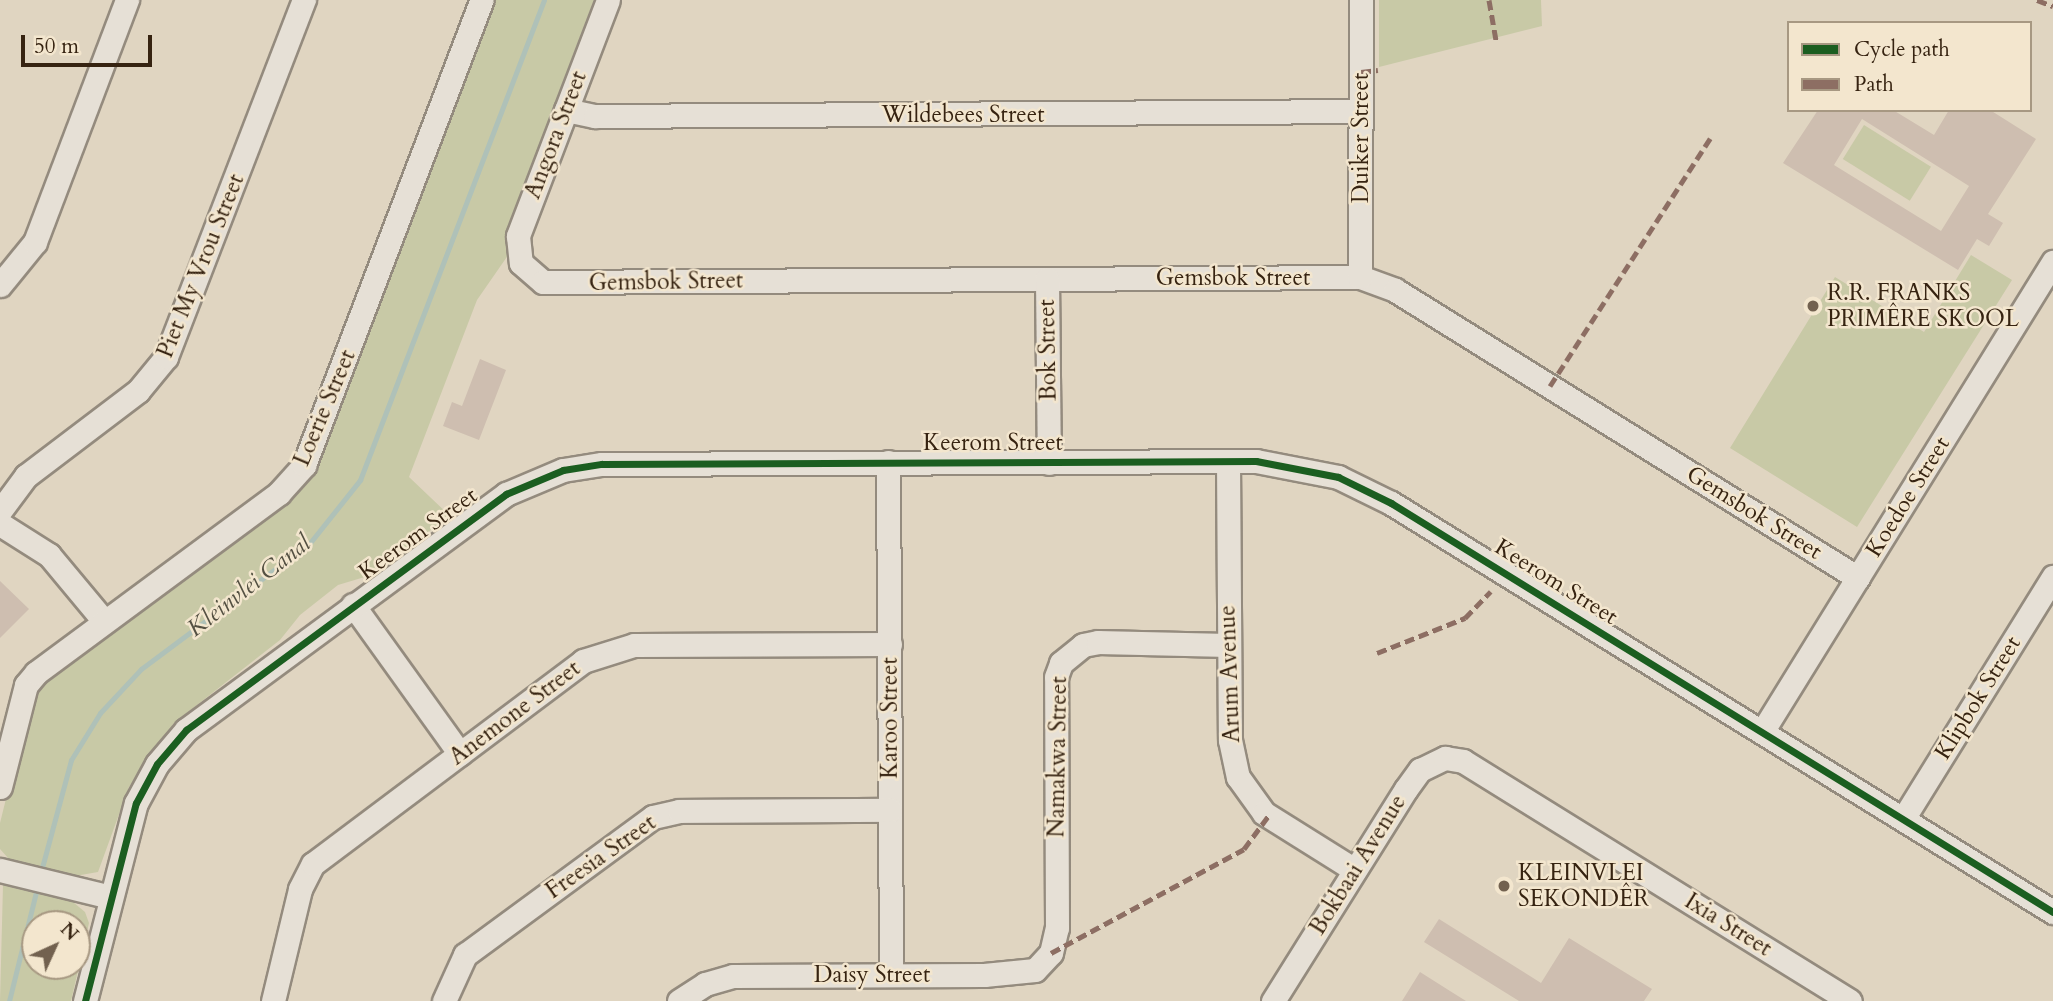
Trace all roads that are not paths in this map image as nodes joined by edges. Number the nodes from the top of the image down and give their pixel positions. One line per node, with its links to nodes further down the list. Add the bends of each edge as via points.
1 (127, 0): 12 (street, via 35,242)
2 (304, 0): 16 (street, Piet My Vrou Street, via 166,357 138,391 26,476)
3 (482, 0): 21 (street, Loerie Street, via 304,465 279,493)
4 (608, 0): 6 (street, Angora Street)
5 (1361, 0): 7 (street, Duiker Street)
6 (566, 110): 7 (street, Wildebees Street, via 595,116); 9 (street, Angora Street, via 518,236 518,254)
7 (1362, 111): 10 (street, Duiker Street)
8 (2053, 262): 19 (street, Koedoe Street)
9 (526, 271): 11 (street, Gemsbok Street, via 552,284)
10 (1360, 277): 11 (street, Gemsbok Street); 19 (street, Gemsbok Street, via 1424,308)
11 (1047, 279): 15 (street, Bok Street)
12 (0, 285)
13 (1228, 461): 15 (street, Keerom Street); 23 (street, Arum Avenue); 24 (street, Keerom Street, via 1311,469 1364,488)
14 (888, 462): 15 (street, Keerom Street); 20 (street, Keerom Street, via 602,464 563,470 506,494); 22 (street, Karoo Street)
15 (1049, 463)
16 (0, 511)
17 (0, 524): 21 (street, via 49,555)
18 (2053, 577): 29 (street, Klipbok Street)
19 (1857, 578): 24 (street, Koedoe Street)
20 (353, 605): 25 (street); 32 (street, Keerom Street, via 204,715 171,746 136,803)
21 (104, 621): 27 (street, Loerie Street, via 26,685)
22 (890, 644): 25 (street, Anemone Street, via 611,649 583,661); 28 (street, Karoo Street)
23 (1228, 645): 30 (street, Arum Avenue, via 1230,740 1238,776 1264,813); 34 (street, Namakwa Street, via 1098,642 1083,645 1061,663 1055,677)
24 (1762, 732): 29 (street, Keerom Street)
25 (460, 754): 37 (street, Anemone Street, via 313,864 300,889)
26 (1463, 761): 30 (street, Bokbaai Avenue, via 1446,758 1420,771); 41 (street, Ixia Street)
27 (0, 787)
28 (890, 810): 35 (street, Karoo Street); 38 (street, Freesia Street, via 679,811 653,817 466,955)
29 (1903, 819): 33 (street, Keerom Street)
30 (1354, 870): 40 (street, Bokbaai Avenue)
31 (4, 871): 32 (street)
32 (111, 897): 36 (street, Keerom Street)
33 (2050, 904)
34 (1055, 942): 35 (street, Daisy Street, via 1044,963 1018,974)
35 (891, 974): 39 (street, Daisy Street, via 733,975 705,984)
36 (85, 1001)
37 (273, 1001)
38 (444, 1001)
39 (679, 1001)
40 (1273, 1001)
41 (1850, 1001)

